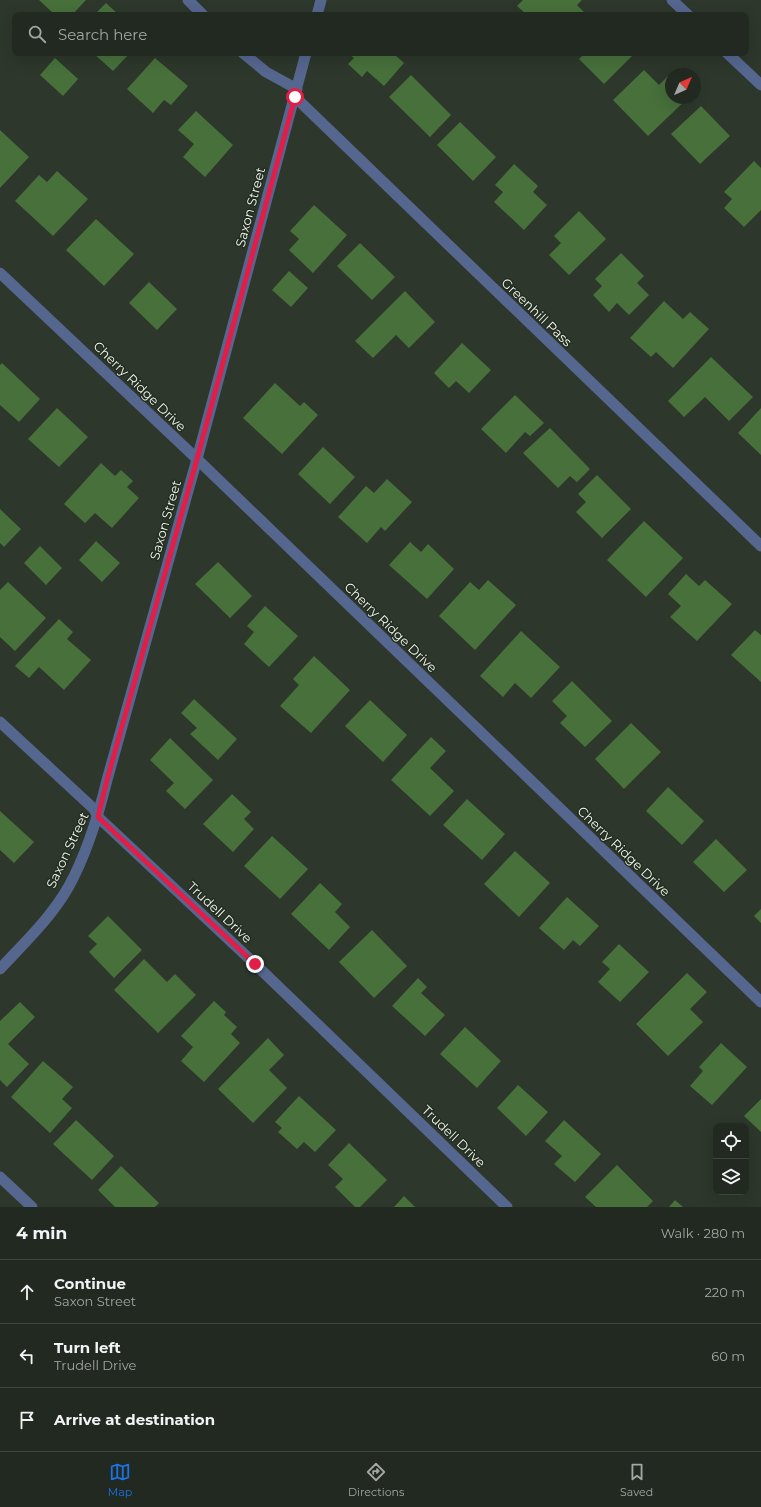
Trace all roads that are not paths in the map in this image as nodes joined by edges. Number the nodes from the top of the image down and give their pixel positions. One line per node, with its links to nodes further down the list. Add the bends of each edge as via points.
1 (188, 0): 4 (street)
2 (321, 0): 5 (street)
3 (672, 0): 6 (street)
4 (200, 12)
5 (318, 12)
6 (685, 12)
7 (247, 56): 11 (street, Greenhill Pass)
8 (305, 56): 11 (street, Saxon Street)
9 (731, 56): 10 (street)
10 (761, 85)
11 (296, 93): 13 (street, Saxon Street); 14 (street, Greenhill Pass)
12 (0, 273): 13 (street, Cherry Ridge Drive)
13 (197, 459): 16 (street, Saxon Street); 18 (street, Cherry Ridge Drive)
14 (761, 546)
15 (0, 722): 16 (street, Trudell Drive, via 94,810)
16 (98, 817): 17 (street, Saxon Street, via 68,887 26,944); 21 (street, Trudell Drive)
17 (0, 969)
18 (761, 1002)
19 (0, 1177): 20 (street)
20 (32, 1207)
21 (507, 1207)

